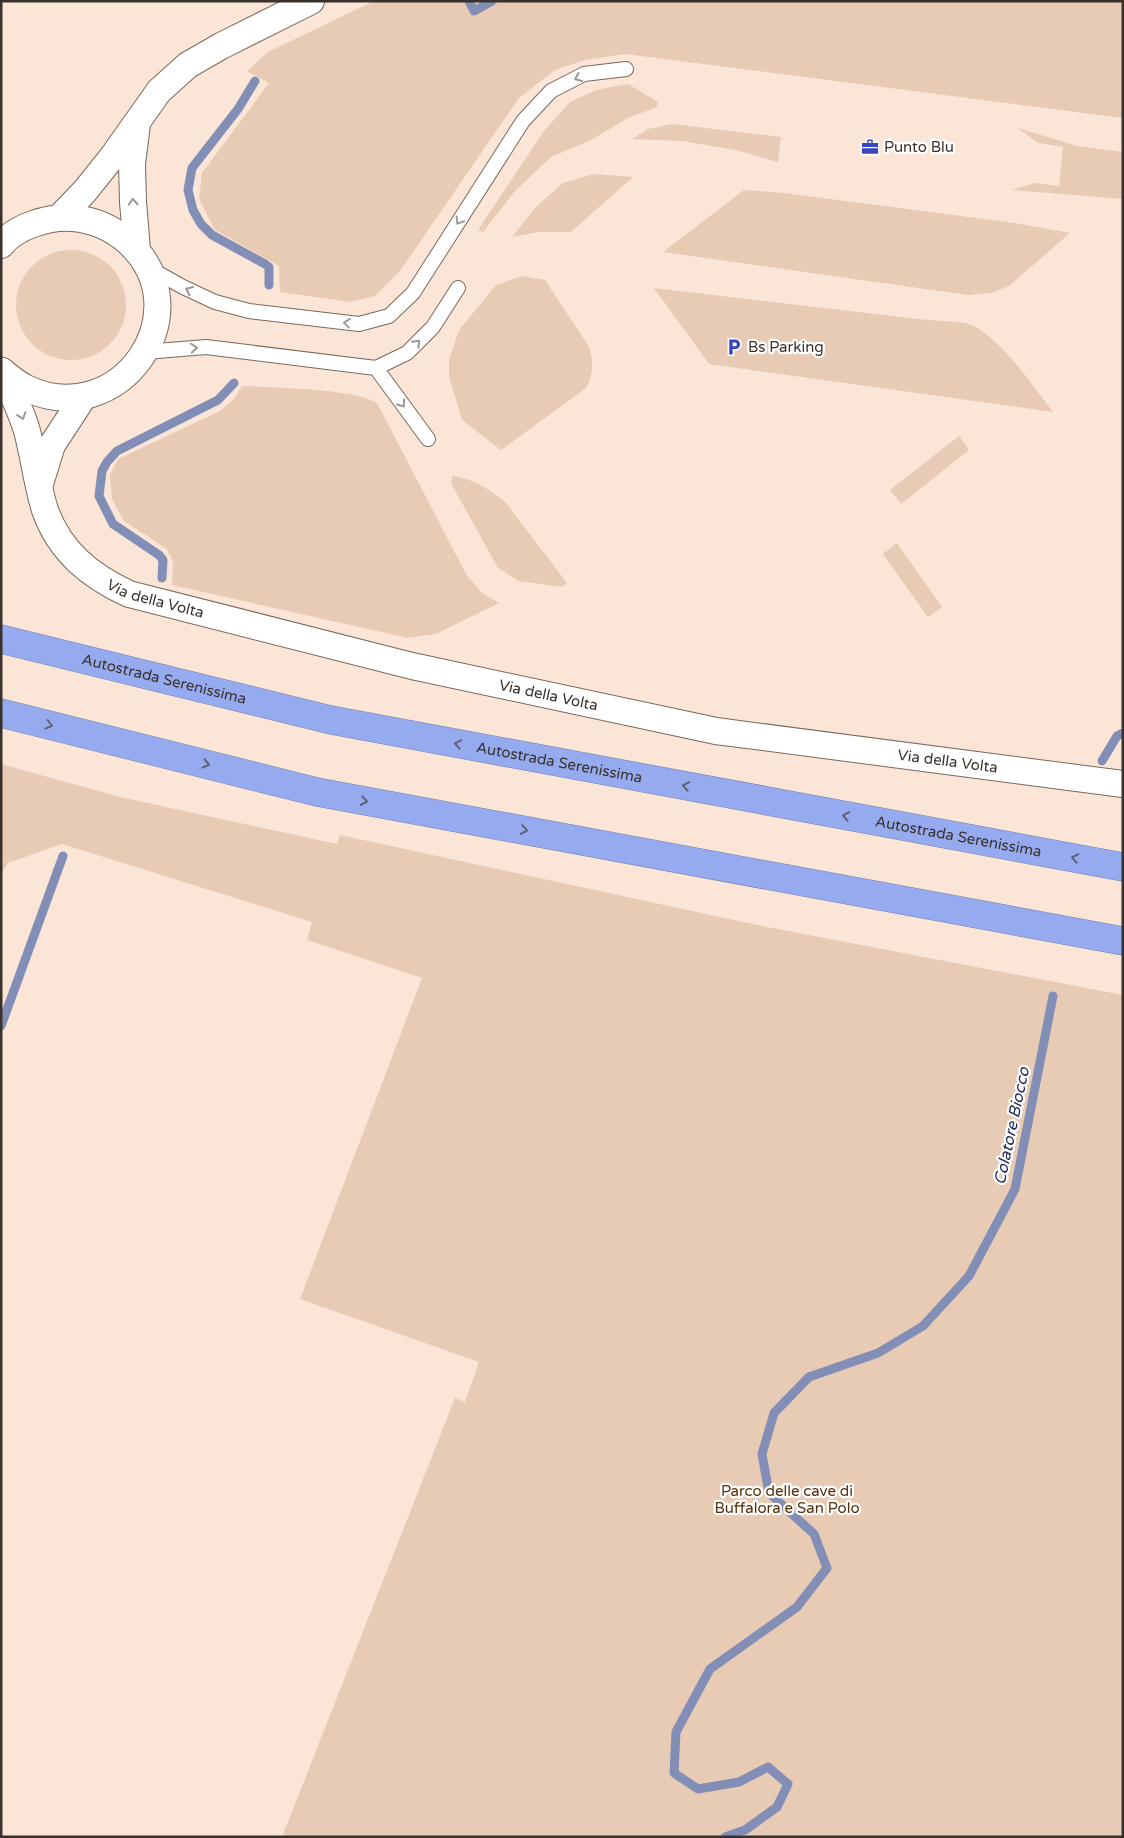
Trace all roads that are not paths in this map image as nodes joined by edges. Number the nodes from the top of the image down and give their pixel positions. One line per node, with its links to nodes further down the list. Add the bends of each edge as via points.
1 (311, 1): 3 (street, via 188,65 159,91)
2 (626, 69): 6 (lane, one-way to 6, via 584,74 551,91 523,121 413,293 389,316 359,324 248,311 215,302 182,287)
3 (137, 122): 4 (street, via 85,191); 6 (street, one-way to 3, via 133,202 132,164)
4 (60, 217): 5 (street, via 29,224); 6 (street, via 89,219 116,231)
5 (1, 245)
6 (143, 259): 8 (street, via 156,289 157,311 154,332)
7 (458, 288): 9 (lane, one-way to 7, via 407,353 433,326)
8 (145, 352): 9 (lane, one-way to 9, via 206,347); 11 (street, via 129,373 108,388)
9 (376, 368): 12 (lane, one-way to 12)
10 (2, 371): 11 (street, via 26,388 54,397); 13 (street, Via della Volta, one-way to 13, via 27,431)
11 (84, 396): 13 (street, via 52,445)
12 (428, 439)
13 (40, 484): 16 (street, Via della Volta, via 45,510 71,555 88,571 129,594 412,666 716,730)
14 (1, 639): 17 (highway, Autostrada Serenissima, one-way to 14, via 331,720)
15 (1, 713): 18 (highway, one-way to 18, via 318,792)
16 (1123, 784)
17 (1123, 867)
18 (1123, 941)

